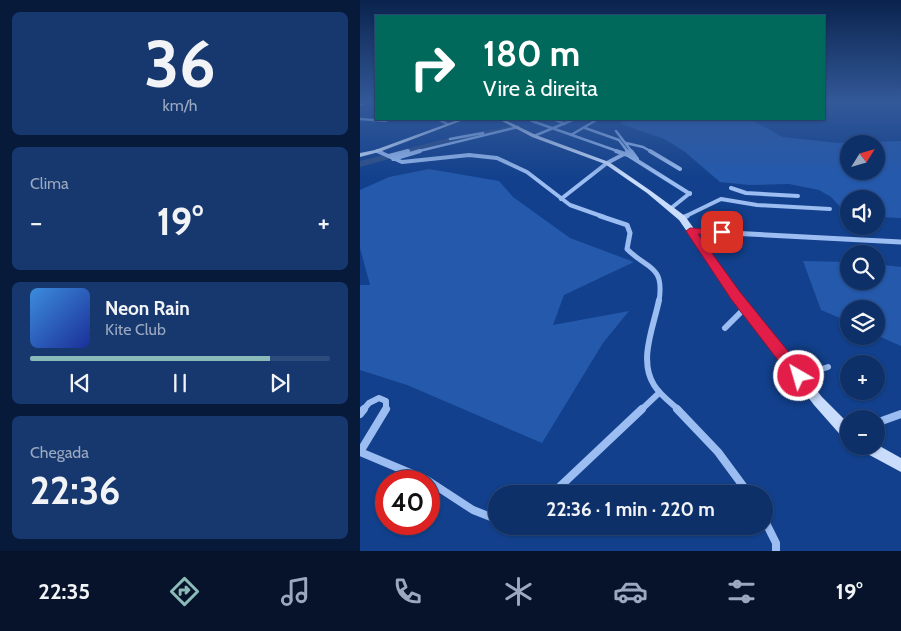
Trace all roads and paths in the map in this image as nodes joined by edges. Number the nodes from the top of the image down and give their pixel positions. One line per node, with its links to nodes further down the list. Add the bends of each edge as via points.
1 (437, 128): 12 (street)
2 (508, 128): 15 (street)
3 (518, 128): 10 (street)
4 (548, 128): 7 (street)
5 (555, 128): 7 (street)
6 (584, 128): 9 (street); 13 (street, via 619,140)
7 (551, 129): 9 (street); 10 (street)
8 (616, 131): 11 (street)
9 (571, 134): 13 (street)
10 (534, 136): 16 (street)
11 (626, 143): 13 (street); 17 (street, via 643,147)
12 (377, 151): 14 (street); 15 (street)
13 (628, 154): 16 (street); 23 (street, via 690,193)
14 (360, 155)
15 (391, 157): 21 (street, via 408,162 469,155 497,158 527,172)
16 (607, 164): 21 (street); 23 (street)
17 (680, 169)
18 (731, 188): 19 (street)
19 (746, 193): 20 (street); 22 (street)
20 (798, 196)
21 (561, 199): 32 (street, via 627,225 630,233 627,249 657,273 659,293 647,358 650,378)
22 (746, 204): 24 (street); 25 (street, via 717,200)
23 (670, 208): 25 (street)
24 (830, 210)
25 (682, 218): 26 (street)
26 (690, 231): 27 (street); 28 (street)
27 (901, 242)
28 (745, 308): 29 (street); 31 (street)
29 (726, 328)
30 (828, 367): 31 (street)
31 (799, 376): 36 (street)
32 (659, 394): 40 (street); 41 (street, via 711,443)
33 (360, 414): 37 (street, via 369,403 379,398 386,401 386,411)
34 (901, 414): 35 (street)
35 (885, 420)
36 (840, 424)
37 (360, 452): 42 (street, via 426,480)
38 (884, 455): 39 (street)
39 (901, 464)
40 (562, 485)
41 (744, 485)
42 (488, 516)
43 (772, 535): 44 (street)
44 (776, 551)

